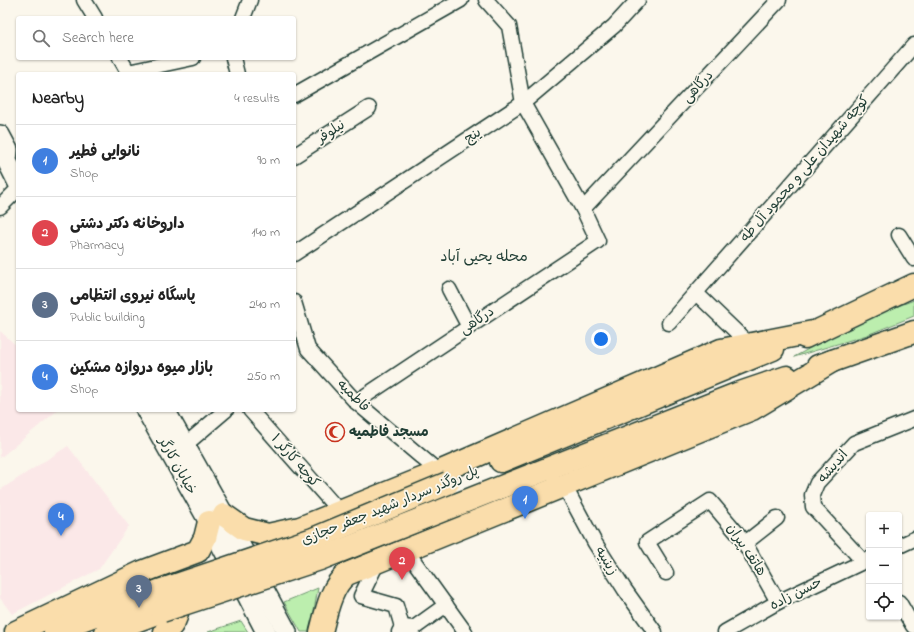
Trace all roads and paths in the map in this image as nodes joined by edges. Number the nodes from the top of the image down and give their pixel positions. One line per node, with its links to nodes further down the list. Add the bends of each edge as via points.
1 (84, 0): 7 (street)
2 (250, 0): 8 (street)
3 (461, 0): 16 (street)
4 (486, 0): 17 (street, via 509,26)
5 (638, 0): 17 (street, ینج, via 614,26)
6 (779, 0): 24 (street, درگاهی)
7 (94, 16)
8 (245, 16)
9 (914, 45): 30 (street, کوچه شهیدان علی و محمود آل طه)
10 (121, 60): 13 (street)
11 (184, 60): 14 (street)
12 (234, 60): 15 (street)
13 (127, 72)
14 (132, 72)
15 (236, 72)
16 (296, 94)
17 (523, 103): 24 (street); 26 (street, ینج)
18 (369, 108): 20 (street, نیلوفر)
19 (9, 146): 21 (main road, via 7,161)
20 (296, 155)
21 (16, 179)
22 (16, 191): 23 (street)
23 (0, 207)
24 (583, 209): 33 (street, درگاهی, via 598,241)
25 (899, 235): 27 (street)
26 (296, 253)
27 (914, 259)
28 (914, 285): 34 (main road)
29 (450, 289): 33 (street)
30 (696, 293): 32 (street, کوچه شهیدان علی و محمود آل طه); 36 (street)
31 (296, 309): 38 (street, فاطمیه, via 308,349)
32 (669, 323)
33 (469, 327): 38 (street, درگاهی)
34 (818, 332): 36 (main road); 45 (main road, پل روگذر سردار شهید جعفر حجازی)
35 (914, 332): 37 (main road)
36 (749, 344): 45 (main road, via 721,350)
37 (832, 361): 46 (main road, via 752,409); 62 (main road, پل روگذر سردار شهید جعفر حجازی, bridge, via 737,394 320,559)
38 (356, 402): 45 (street, فاطمیه)
39 (147, 412): 48 (main road, خیابان کارگر)
40 (165, 412): 44 (main road, خیابان کارگر)
41 (224, 412): 44 (street)
42 (252, 412): 47 (street, کوچه کارگر ۱)
43 (914, 419): 55 (street, اندیشه, via 854,444 817,483 812,495 813,507)
44 (185, 445): 48 (main road, خیابان کارگر)
45 (444, 477): 47 (main road); 50 (main road, via 440,490 446,505); 62 (main road, پل روگذر سردار شهید جعفر حجازی, bridge)
46 (564, 485): 50 (main road); 72 (street, زینبیه, via 595,543)
47 (340, 512): 48 (main road, via 300,528 268,535)
48 (217, 518): 57 (main road, via 198,551); 68 (main road); 69 (main road)
49 (777, 518): 52 (street)
50 (463, 526): 54 (main road)
51 (914, 539): 53 (street)
52 (744, 544): 58 (street, هاتف پیران, via 710,501 647,542); 59 (street, هاتف پیران)
53 (902, 545)
54 (406, 550): 56 (main road); 60 (street)
55 (866, 560): 59 (street, حسن زاده)
56 (378, 561): 64 (street, via 362,596 396,606); 70 (main road, via 347,574 339,582)
57 (142, 572): 62 (main road, via 154,573 172,586 177,596 178,607 176,618 170,628); 65 (main road)
58 (666, 573)
59 (778, 602): 73 (street, حسن زاده)
60 (446, 605): 64 (street, via 414,628); 71 (street)
61 (902, 607): 63 (street)
62 (162, 611): 66 (main road, پل روگذر سردار شهید جعفر حجازی, via 79,621); 67 (main road, پل روگذر سردار شهید جعفر حجازی)
63 (913, 626)
64 (400, 629)
65 (16, 632)
66 (55, 632)
67 (106, 632)
68 (266, 632)
69 (286, 632)
70 (321, 632)
71 (465, 632)
72 (655, 632)
73 (725, 632)

